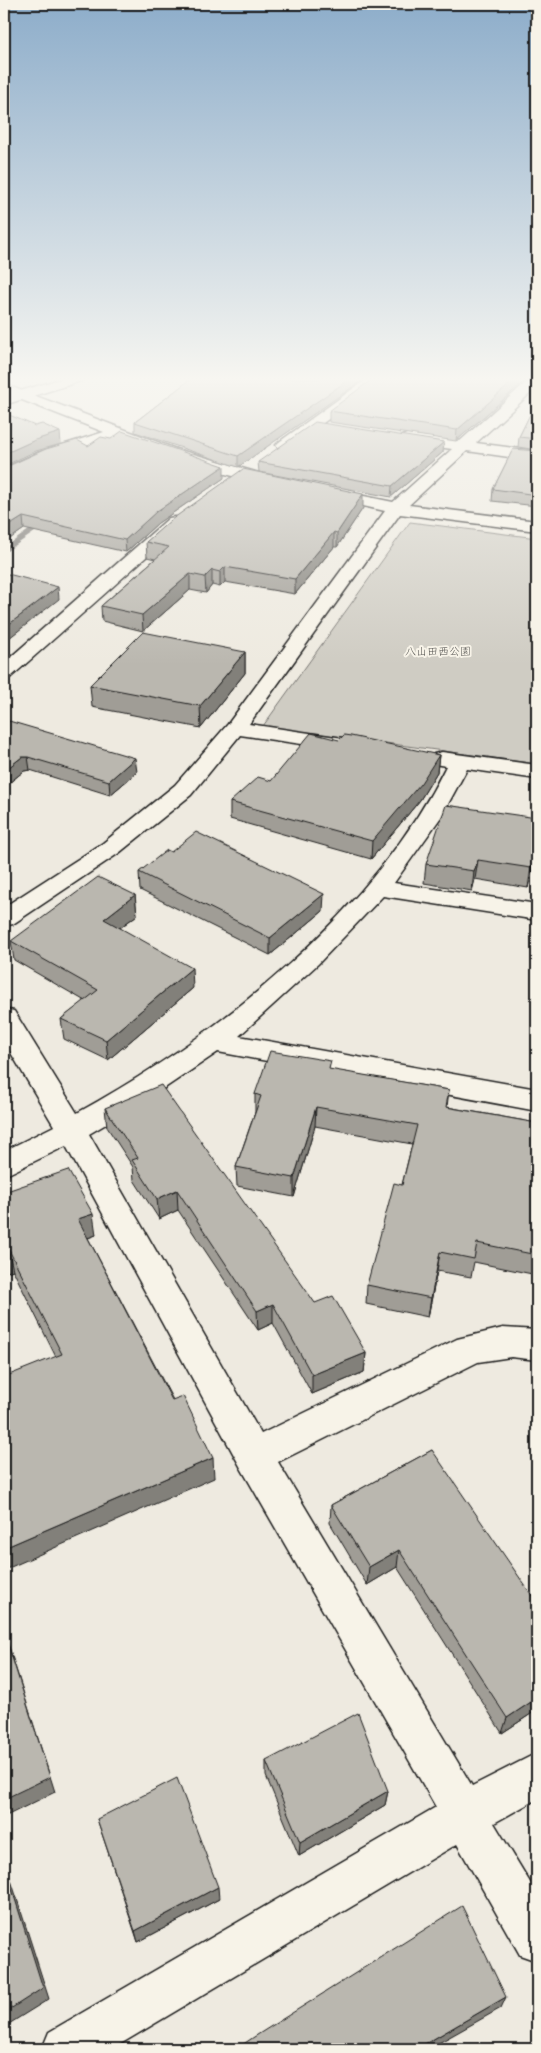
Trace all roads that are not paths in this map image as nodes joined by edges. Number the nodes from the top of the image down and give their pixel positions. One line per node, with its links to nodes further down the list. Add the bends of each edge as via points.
1 (217, 474): 4 (street)
2 (241, 474): 4 (street)
3 (433, 474): 7 (street)
4 (232, 480): 5 (street)
5 (288, 485)
6 (308, 489): 7 (street)
7 (396, 508): 9 (street); 11 (street)
8 (187, 513): 10 (street)
9 (537, 526)
10 (4, 673)
11 (235, 728): 12 (street); 18 (street, via 183,790 110,848)
12 (362, 747)
13 (420, 756): 14 (street)
14 (459, 762): 15 (street); 16 (street, via 432,816)
15 (537, 772)
16 (379, 888): 17 (street); 20 (street, via 328,940)
17 (537, 912)
18 (4, 918)
19 (4, 1018): 22 (street)
20 (213, 1041): 21 (street); 22 (street)
21 (537, 1100)
22 (72, 1131): 23 (street); 25 (street)
23 (4, 1164)
24 (537, 1345): 25 (street, via 491,1342 469,1350)
25 (254, 1456): 27 (street)
26 (537, 1775): 27 (street)
27 (466, 1814): 28 (street); 29 (street)
28 (537, 1938)
29 (66, 2049)

